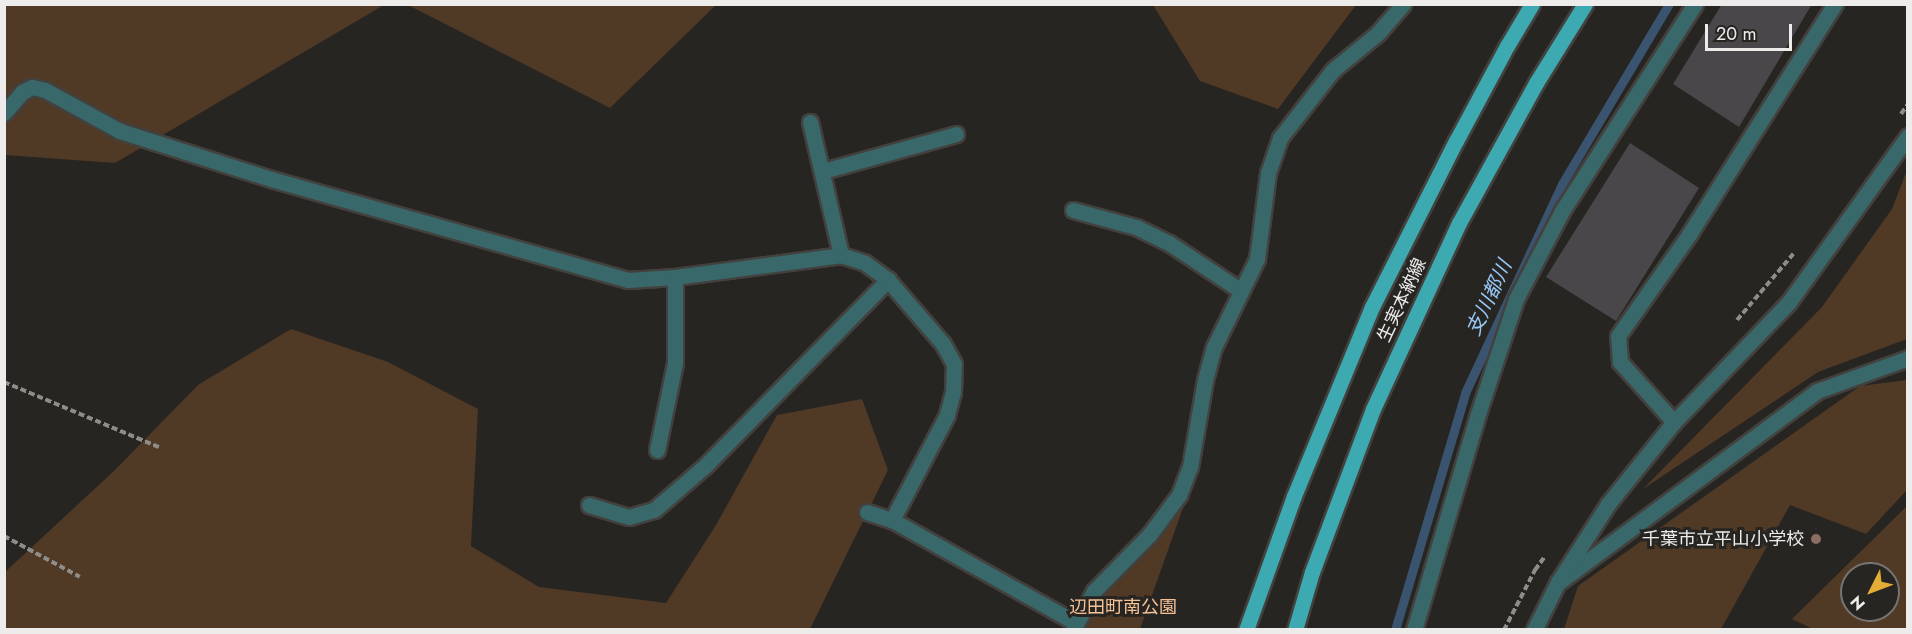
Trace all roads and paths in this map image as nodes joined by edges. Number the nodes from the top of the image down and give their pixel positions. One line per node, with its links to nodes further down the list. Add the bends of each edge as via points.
1 (1403, 4): 15 (street, via 1378,33 1333,70 1280,138 1268,174 1257,259)
2 (1533, 4): 28 (main road, 生実本納線, via 1467,120 1372,306 1294,496)
3 (1585, 4): 29 (main road, 生実本納線, via 1536,83 1459,223 1373,409 1312,572)
4 (1695, 4): 30 (street, via 1562,211 1516,299)
5 (1835, 4): 18 (street, via 1690,233 1618,336 1620,362)
6 (4, 113): 13 (street, via 22,92 33,87 120,131 271,179 628,280)
7 (810, 122): 10 (street)
8 (956, 134): 10 (street)
9 (1908, 136): 18 (street, via 1789,302)
10 (823, 171): 12 (street)
11 (1073, 210): 15 (street, via 1136,227 1169,243)
12 (841, 255): 13 (street); 14 (street, via 865,263)
13 (675, 277): 20 (street, via 675,363)
14 (888, 280): 21 (street, via 706,465 654,510 629,518); 23 (street, via 943,344 954,364 954,392 947,415)
15 (1240, 290): 27 (street, via 1214,347 1190,467 1179,495 1150,534 1094,591)
16 (1908, 358): 26 (street, via 1817,391)
17 (4, 382): 19 (path)
18 (1674, 422): 26 (street, via 1608,504)
19 (159, 447)
20 (657, 450)
21 (589, 505)
22 (867, 512): 23 (street)
23 (892, 520): 27 (street)
24 (4, 536): 25 (path)
25 (80, 577)
26 (1558, 582): 31 (street)
27 (1075, 626)
28 (1246, 630)
29 (1295, 630)
30 (1414, 630)
31 (1534, 630)

